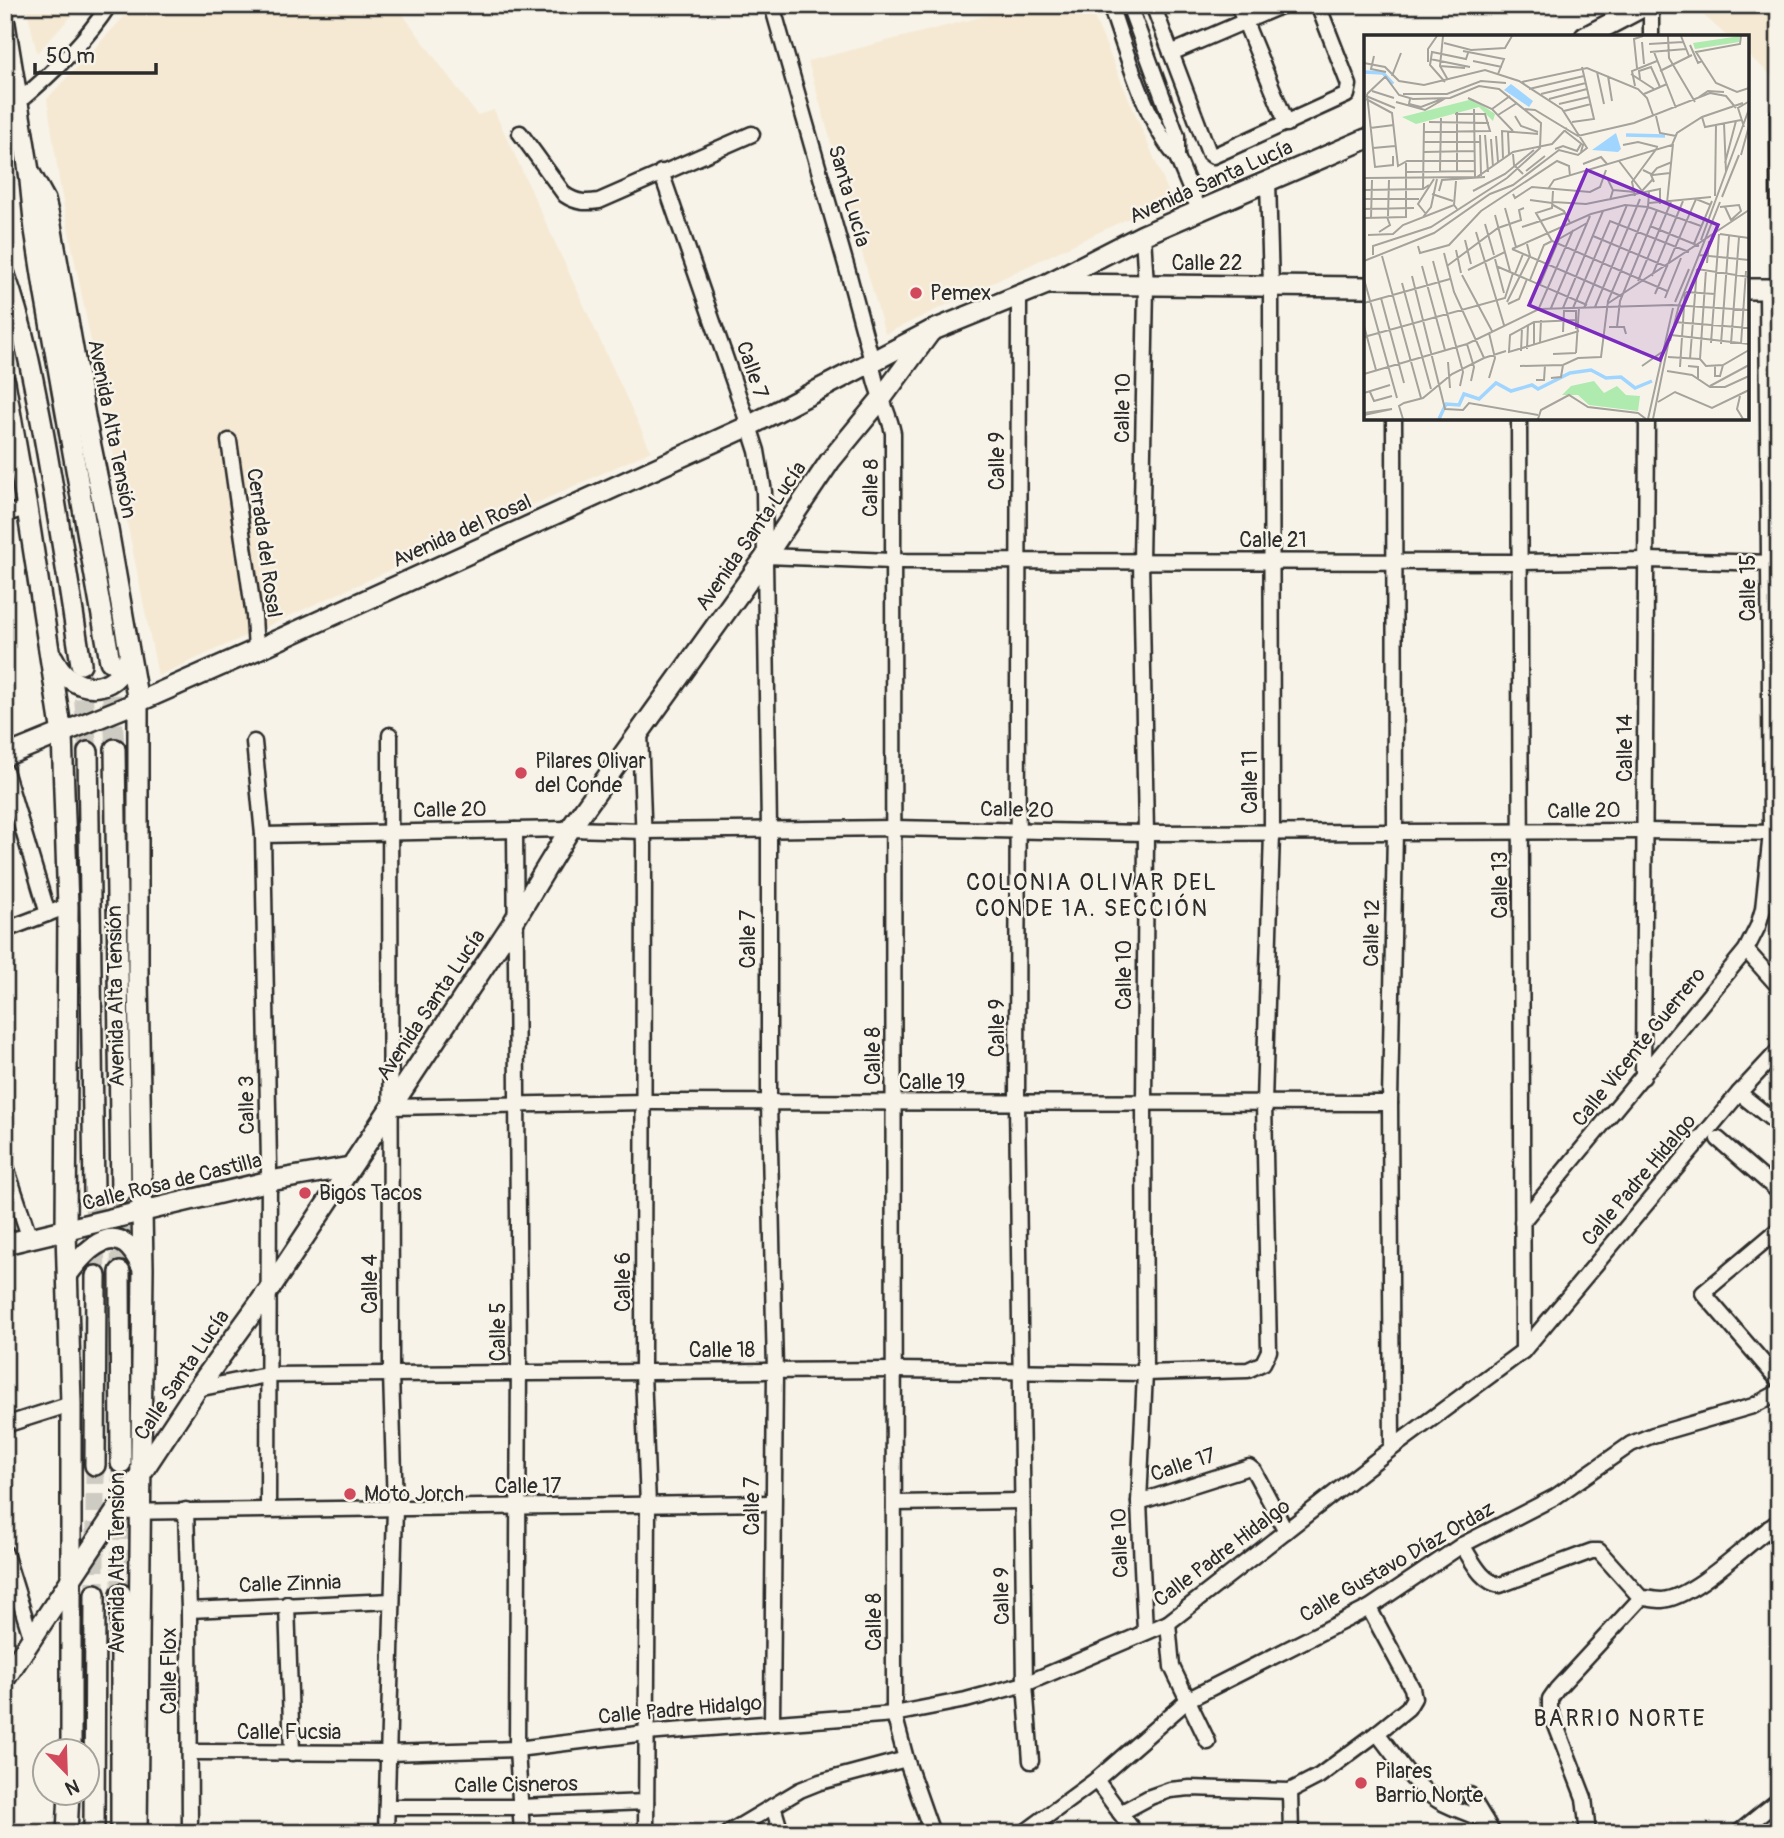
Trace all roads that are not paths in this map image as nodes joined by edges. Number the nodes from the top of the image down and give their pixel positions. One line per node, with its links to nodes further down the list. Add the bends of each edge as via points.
1 (109, 5): 16 (street, via 45,80)
2 (772, 5): 36 (street, Santa Lucía)
3 (1110, 5): 22 (street, via 1164,144)
4 (1129, 5): 22 (street, via 1177,136)
5 (1153, 5): 15 (street)
6 (1238, 5): 11 (street)
7 (1283, 5): 11 (street)
8 (1318, 5): 18 (street, via 1349,93)
9 (1646, 5): 13 (street)
10 (1651, 5): 14 (street)
11 (1244, 21): 15 (street); 18 (street)
12 (5, 24): 16 (street, Avenida Alta Tensión)
13 (1589, 35)
14 (1651, 35)
15 (1171, 53): 18 (street, via 1209,153 1215,156)
16 (18, 102): 57 (street, Avenida Alta Tensión, via 45,294)
17 (1778, 115): 27 (street)
18 (1287, 124)
19 (520, 134): 23 (street, via 573,201 599,201)
20 (752, 134): 23 (street)
21 (1364, 140): 24 (street, Avenida Santa Lucía)
22 (1177, 157): 25 (street)
23 (661, 172): 42 (street, Calle 7)
24 (1268, 181): 25 (street, Avenida Santa Lucía); 31 (street, Calle 11)
25 (1200, 212): 26 (street, Avenida Santa Lucía)
26 (1143, 235): 29 (street, Avenida Santa Lucía); 30 (street, Calle 10)
27 (1779, 241)
28 (5, 275): 58 (street, via 37,399)
29 (1047, 284): 30 (street, Calle 22); 34 (street, Avenida Santa Lucía)
30 (1146, 285): 31 (street, Calle 22); 50 (street, Calle 10)
31 (1271, 286): 32 (street, Calle 22); 51 (street, Calle 11)
32 (1364, 287)
33 (1764, 289): 54 (street, Calle 15)
34 (1019, 295): 35 (street, Avenida Santa Lucía); 49 (street, Calle 9)
35 (931, 331): 36 (street, Avenida del Rosal); 38 (street, Avenida Santa Lucía)
36 (872, 361): 38 (street, Santa Lucía); 42 (street, Avenida del Rosal)
37 (5, 382): 44 (street)
38 (881, 399): 46 (street, Avenida Santa Lucía, via 830,461); 48 (street, Calle 8, via 893,433)
39 (1394, 420): 52 (street, Calle 12)
40 (1519, 420): 53 (street, Calle 13)
41 (1647, 420): 47 (street, Calle 14)
42 (749, 425): 46 (street, Calle 7, via 764,492); 55 (street, Avenida del Rosal)
43 (229, 441): 55 (street, Cerrada del Rosal)
44 (27, 508): 45 (street); 56 (street)
45 (5, 514)
46 (766, 555): 48 (street, Calle 21); 60 (street, Avenida Santa Lucía); 70 (street, Calle 7)
47 (1647, 560): 53 (street, Calle 21); 54 (street, Calle 21); 75 (street, Calle 14)
48 (891, 561): 49 (street, Calle 21); 68 (street, Calle 8)
49 (1018, 561): 50 (street, Calle 21); 73 (street, Calle 9)
50 (1142, 561): 51 (street, Calle 21); 77 (street, Calle 10)
51 (1269, 561): 52 (street, Calle 21); 78 (street, Calle 11)
52 (1394, 562): 53 (street, Calle 21); 74 (street, Calle 12)
53 (1521, 562): 79 (street, Calle 13)
54 (1774, 563): 80 (street, Calle 15)
55 (256, 650): 59 (street, Avenida del Rosal)
56 (51, 654): 57 (street, via 65,677 91,687 117,678 126,667); 61 (street)
57 (120, 659): 59 (street, Avenida Alta Tensión)
58 (81, 664)
59 (138, 702): 61 (street, Avenida del Rosal); 110 (street, Avenida Alta Tensión)
60 (640, 732): 69 (street, Avenida Santa Lucía); 72 (street, Calle 6)
61 (62, 734): 66 (street, Avenida del Rosal); 84 (street)
62 (390, 735): 76 (street, Calle 4)
63 (254, 742): 81 (street, Calle 3)
64 (115, 749): 107 (street, Avenida Alta Tensión)
65 (88, 752): 109 (street, Avenida Alta Tensión)
66 (5, 757)
67 (5, 770): 85 (street)
68 (893, 828): 70 (street, Calle 20); 73 (street, Calle 20); 96 (street, Calle 8)
69 (570, 829): 71 (street, Calle 20); 72 (street, Calle 20); 86 (street, Avenida Santa Lucía)
70 (769, 829): 72 (street, Calle 20); 95 (street, Calle 7)
71 (515, 830): 76 (street, Calle 20); 86 (street, Calle 5)
72 (644, 831): 93 (street, Calle 6)
73 (1019, 831): 77 (street, Calle 20); 97 (street, Calle 9)
74 (1395, 831): 78 (street, Calle 20); 79 (street, Calle 20); 100 (street, Calle 12)
75 (1645, 831): 79 (street, Calle 20); 80 (street, Calle 20); 91 (street, Calle 14)
76 (392, 832): 81 (street, Calle 20); 101 (street, Calle 4)
77 (1146, 833): 78 (street, Calle 20); 98 (street, Calle 10)
78 (1272, 833): 99 (street, Calle 11)
79 (1521, 833): 111 (street, Calle 13)
80 (1775, 833): 82 (street, Calle 15)
81 (263, 835): 106 (street, Calle 3)
82 (1766, 886): 83 (street); 88 (street, Calle Vicente Guerrero, via 1763,909)
83 (1779, 898)
84 (68, 906): 85 (street); 113 (street)
85 (48, 914): 87 (street)
86 (514, 920): 94 (street, Calle 5); 101 (street, Avenida Santa Lucía)
87 (5, 929)
88 (1746, 950): 89 (street); 91 (street, Calle Vicente Guerrero)
89 (1779, 987)
90 (1778, 1051): 92 (street, Calle Padre Hidalgo)
91 (1643, 1077): 111 (street, Calle Vicente Guerrero)
92 (1739, 1093): 102 (street); 121 (street, Calle Padre Hidalgo)
93 (645, 1102): 94 (street, Calle 19); 95 (street, Calle 19); 125 (street, Calle 6)
94 (517, 1103): 101 (street, Calle 19); 128 (street, Calle 5)
95 (769, 1103): 96 (street, Calle 19); 126 (street, Calle 7)
96 (894, 1103): 97 (street, Calle 19); 122 (street, Calle 8)
97 (1017, 1103): 98 (street, Calle 19); 123 (street, Calle 9)
98 (1144, 1103): 99 (street, Calle 19); 129 (street, Calle 10)
99 (1264, 1103): 100 (street, Calle 19); 124 (street, Calle 11, via 1269,1351 1263,1363)
100 (1390, 1103): 136 (street, Calle 12)
101 (391, 1107): 105 (street, Avenida Santa Lucía); 127 (street, Calle 4)
102 (1779, 1125)
103 (1718, 1139): 108 (street)
104 (5, 1164): 114 (street)
105 (350, 1167): 106 (street, Calle Rosa de Castilla); 120 (street, Calle Santa Lucía)
106 (270, 1181): 110 (street, Calle Rosa de Castilla); 120 (street, Calle 3)
107 (121, 1192)
108 (1779, 1192)
109 (94, 1193)
110 (141, 1213): 113 (street, Calle Rosa de Castilla); 116 (street, Avenida Alta Tensión)
111 (1522, 1222): 121 (street, Calle 13)
112 (1779, 1229): 131 (street, via 1704,1290 1704,1296)
113 (66, 1231): 114 (street, Calle Rosa de Castilla); 118 (street)
114 (30, 1239): 115 (street, Calle Rosa de Castilla)
115 (5, 1244)
116 (143, 1268): 118 (street, via 127,1245 114,1240 88,1251); 139 (street, Avenida Alta Tensión)
117 (120, 1272): 137 (street, Avenida Alta Tensión)
118 (68, 1274): 134 (street)
119 (96, 1276): 138 (street, Avenida Alta Tensión)
120 (271, 1287): 130 (street, Calle 3); 132 (street, Calle Santa Lucía)
121 (1522, 1351): 136 (street, Calle Padre Hidalgo)
122 (893, 1370): 123 (street, Calle 18); 126 (street, Calle 18); 143 (street, Calle 8)
123 (1021, 1370): 129 (street, Calle 18); 140 (street, Calle 9)
124 (1248, 1370): 129 (street, Calle 18)
125 (643, 1371): 126 (street, Calle 18); 128 (street, Calle 18); 144 (street, Calle 6)
126 (775, 1371): 142 (street, Calle 7)
127 (391, 1373): 128 (street, Calle 18); 130 (street, Calle 18); 146 (street, Calle 4)
128 (519, 1373): 145 (street, Calle 5)
129 (1145, 1373): 141 (street, Calle 10)
130 (267, 1375): 132 (street, Calle 18); 147 (street, Calle 3)
131 (1779, 1381)
132 (197, 1389): 139 (street, Calle Santa Lucía)
133 (1779, 1392): 154 (street, Calle Gustavo Díaz Ordaz, via 1753,1406 1631,1444 1555,1497)
134 (71, 1404): 135 (street); 156 (street)
135 (5, 1425)
136 (1392, 1448): 152 (street, Calle Padre Hidalgo)
137 (121, 1463)
138 (94, 1465)
139 (140, 1478): 149 (street, Avenida Alta Tensión); 150 (street, Calle Santa Lucía)
140 (1021, 1501): 143 (street); 168 (street, Calle 9)
141 (1139, 1502): 152 (street, Calle 17, via 1249,1467); 165 (street, Calle 10)
142 (773, 1503): 144 (street, Calle 17); 171 (street, Calle 7)
143 (895, 1503): 170 (street, Calle 8)
144 (648, 1506): 145 (street, Calle 17); 173 (street, Calle 6)
145 (518, 1507): 146 (street, Calle 17); 176 (street, Calle 5)
146 (396, 1508): 147 (street, Calle 17); 160 (street, Calle 4)
147 (268, 1509): 148 (street, Calle 17)
148 (186, 1510): 149 (street, Calle 17); 163 (street, Calle Flox)
149 (141, 1512): 150 (street, Calle 17); 197 (street, Avenida Alta Tensión)
150 (115, 1513): 156 (street, Calle Santa Lucía)
151 (1774, 1525): 153 (street); 159 (street, via 1681,1594 1664,1600)
152 (1286, 1531): 164 (street, Calle Padre Hidalgo)
153 (1779, 1542)
154 (1462, 1545): 159 (street, via 1483,1577 1500,1586 1599,1551); 162 (street, Calle Gustavo Díaz Ordaz)
155 (5, 1553): 166 (street)
156 (70, 1582): 166 (street, Calle Santa Lucía); 174 (street)
157 (95, 1594): 195 (street, Avenida Alta Tensión)
158 (121, 1594): 196 (street, Avenida Alta Tensión)
159 (1641, 1598): 208 (street, via 1550,1699 1550,1710 1584,1798)
160 (392, 1601): 161 (street, Calle Zinnia); 179 (street, Calle 4)
161 (287, 1604): 163 (street, Calle Zinnia); 178 (street)
162 (1370, 1608): 169 (street, Calle Gustavo Díaz Ordaz); 172 (street, via 1414,1698)
163 (189, 1609): 177 (street, Calle Flox)
164 (1168, 1623): 165 (street, Calle Padre Hidalgo); 169 (street, via 1172,1667)
165 (1145, 1631): 168 (street, Calle Padre Hidalgo)
166 (32, 1640): 167 (street, Calle Santa Lucía)
167 (5, 1679)
168 (1025, 1684): 170 (street, Calle Padre Hidalgo); 181 (street, Calle 9)
169 (1189, 1699): 175 (street); 182 (street, Calle Gustavo Díaz Ordaz)
170 (894, 1714): 171 (street, Calle Padre Hidalgo); 180 (street, Calle 8)
171 (772, 1723): 173 (street, Calle Padre Hidalgo)
172 (1377, 1732): 183 (street, via 1319,1776); 192 (street, via 1420,1786 1440,1801)
173 (646, 1733): 176 (street, Calle Padre Hidalgo); 186 (street, Calle 6)
174 (71, 1736)
175 (1208, 1742)
176 (517, 1749): 179 (street, Calle Padre Hidalgo); 190 (street, Calle 5)
177 (190, 1752): 178 (street, Calle Fucsia); 198 (street, Calle Flox)
178 (292, 1753): 179 (street, Calle Fucsia)
179 (388, 1753): 189 (street, Calle 4)
180 (906, 1759): 188 (street, via 820,1782); 193 (street, Calle 8)
181 (1031, 1761)
182 (1096, 1780): 191 (street); 204 (street, Calle Gustavo Díaz Ordaz)
183 (1290, 1791): 191 (street, via 1170,1790); 206 (street)
184 (1470, 1795): 192 (street)
185 (1779, 1800): 209 (street)
186 (646, 1802): 190 (street, Calle Cisneros); 201 (street, Calle 6)
187 (68, 1806): 194 (street)
188 (773, 1806): 202 (street); 203 (street)
189 (388, 1807): 190 (street, Calle Cisneros); 199 (street, Calle 4)
190 (520, 1807): 200 (street, Calle 5)
191 (1120, 1812): 205 (street)
192 (1485, 1820): 207 (street)
193 (927, 1832)
194 (67, 1833)
195 (94, 1833)
196 (121, 1833)
197 (137, 1833)
198 (190, 1833)
199 (386, 1833)
200 (522, 1833)
201 (646, 1833)
202 (728, 1833)
203 (781, 1833)
204 (1024, 1833)
205 (1135, 1833)
206 (1291, 1833)
207 (1493, 1833)
208 (1588, 1833)
209 (1738, 1833)

